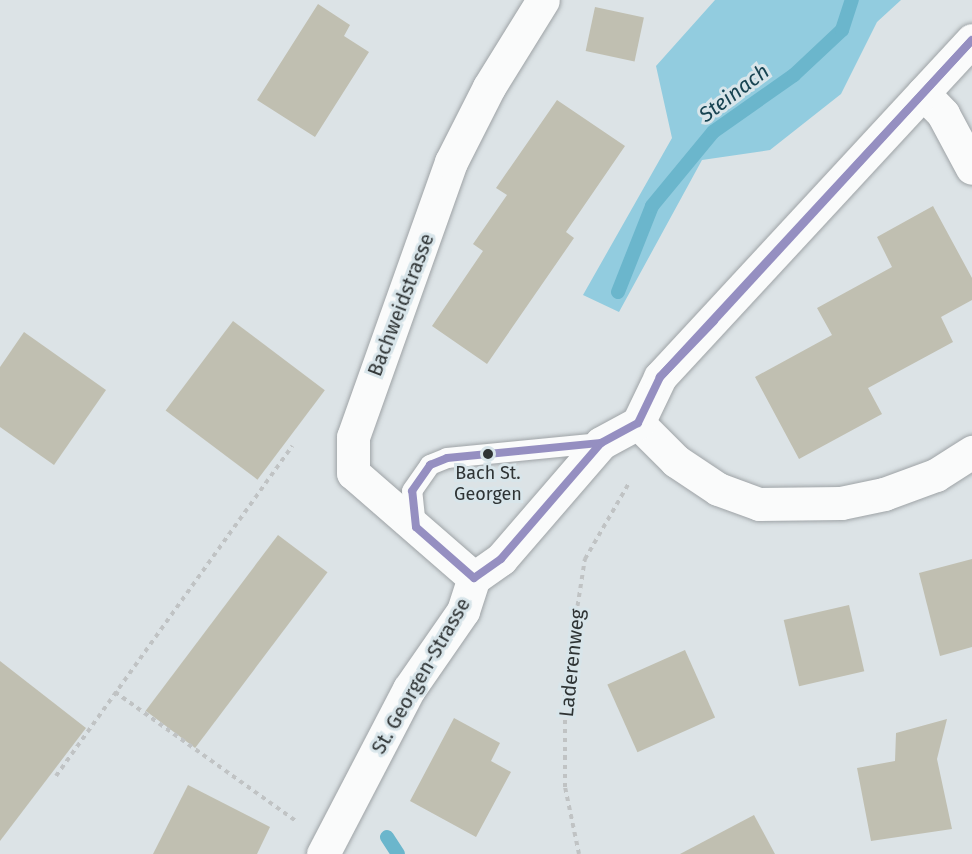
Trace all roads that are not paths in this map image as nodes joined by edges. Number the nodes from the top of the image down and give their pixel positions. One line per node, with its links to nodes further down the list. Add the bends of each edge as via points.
1 (543, 0): 8 (street, Bachweidstrasse, via 489,87 451,162 353,437 353,472)
2 (972, 39): 3 (street)
3 (923, 93): 4 (street, via 943,114); 5 (street, via 660,377)
4 (972, 168)
5 (638, 423): 6 (street, St. Georgen-Strasse); 7 (street, via 676,461 717,489 759,504 842,503 884,494 936,476)
6 (601, 442): 8 (lane, via 447,458 430,465 412,491); 9 (street, St. Georgen-Strasse, via 501,559)
7 (972, 452)
8 (416, 527): 9 (street, Bachweidstrasse)
9 (474, 578): 10 (street, St. Georgen-Strasse, via 463,611 409,689)
10 (323, 854)

